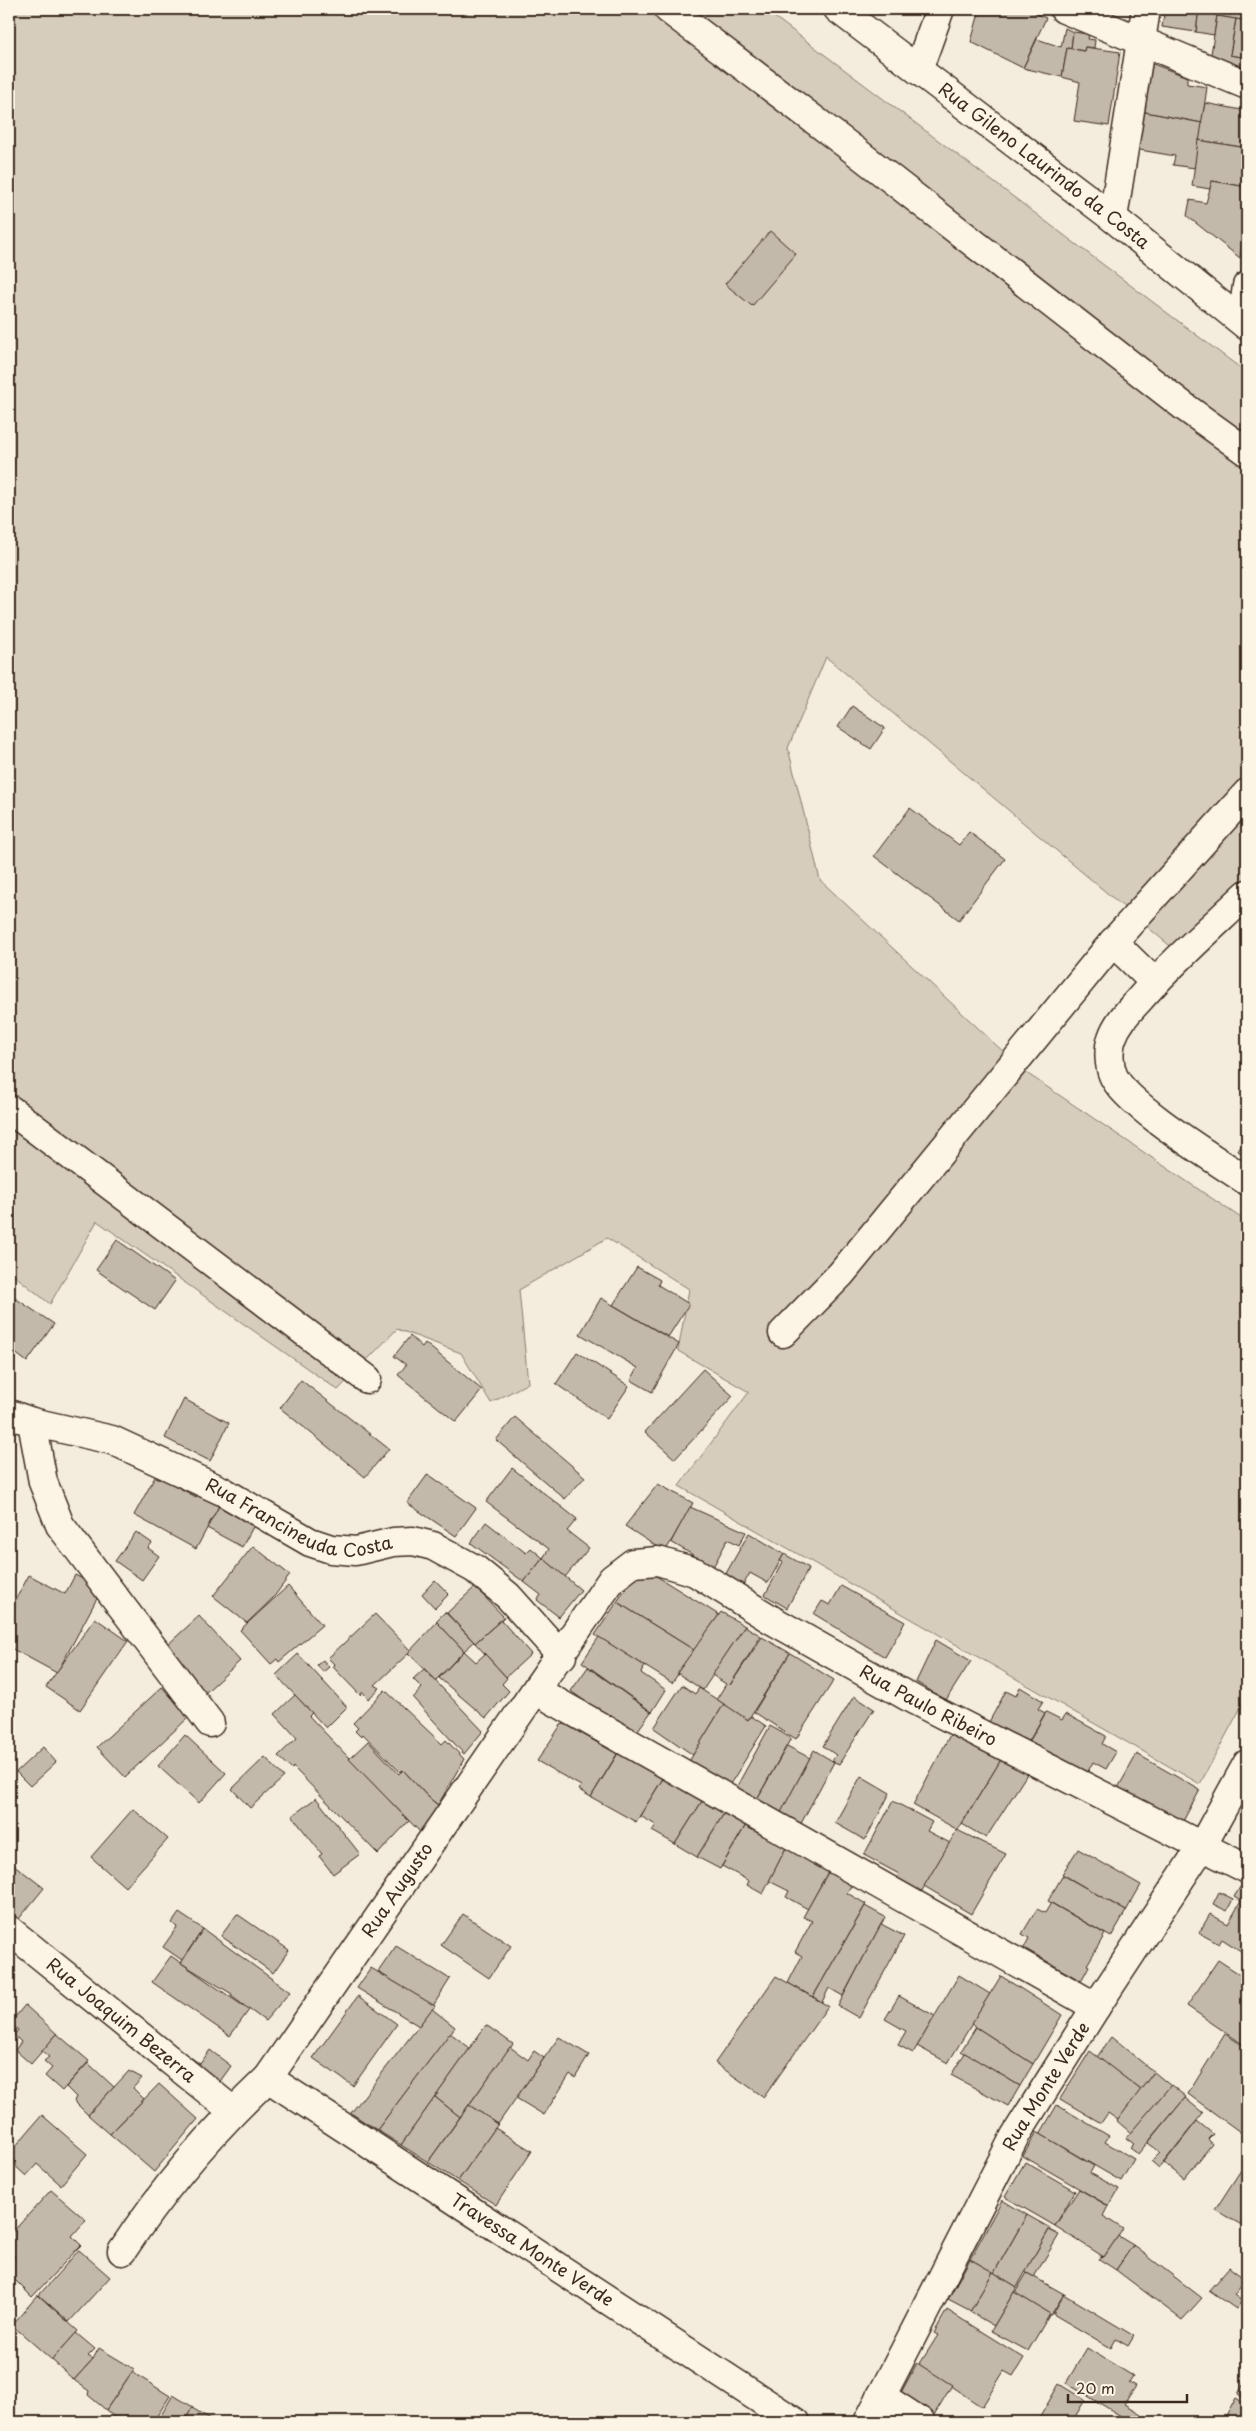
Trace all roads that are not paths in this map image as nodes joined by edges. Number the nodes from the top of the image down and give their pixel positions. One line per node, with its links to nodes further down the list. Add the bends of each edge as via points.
1 (668, 9): 12 (street)
2 (838, 9): 7 (street, Rua Gileno Laurindo da Costa)
3 (940, 9): 7 (street)
4 (1064, 9): 6 (street)
5 (1146, 9): 6 (street)
6 (1141, 40): 8 (street); 9 (street)
7 (918, 70): 9 (street, Rua Gileno Laurindo da Costa)
8 (1247, 85)
9 (1113, 218): 11 (street, Rua Gileno Laurindo da Costa)
10 (1247, 286): 11 (street)
11 (1244, 324)
12 (1247, 452)
13 (1247, 794): 15 (street)
14 (1247, 894): 16 (street)
15 (1114, 942): 16 (street); 19 (street, via 841,1274)
16 (1154, 982): 18 (street, via 1121,1021 1112,1038 1113,1076 1143,1108)
17 (9, 1109): 20 (street)
18 (1247, 1181)
19 (784, 1333)
20 (367, 1379)
21 (20, 1418): 23 (street, Rua Francineuda Costa, via 112,1440 222,1491 310,1542 331,1549 356,1551 413,1541 433,1546 476,1569 508,1596); 25 (street, via 60,1525)
22 (612, 1579): 23 (street, Rua Augusto); 27 (street, Rua Paulo Ribeiro, via 633,1564 658,1561 695,1572 772,1620 914,1700)
23 (562, 1656): 24 (street, Rua Augusto)
24 (537, 1690): 30 (street); 31 (street, Rua Augusto)
25 (210, 1724)
26 (1247, 1764): 27 (street, Rua Monte Verde)
27 (1202, 1846): 28 (street, Rua Paulo Ribeiro); 30 (street, Rua Monte Verde)
28 (1247, 1870)
29 (9, 1930): 32 (street, Rua Joaquim Bezerra)
30 (1096, 2007): 34 (street, Rua Monte Verde, via 1015,2136)
31 (268, 2078): 32 (street, Rua Augusto); 35 (street, Travessa Monte Verde)
32 (233, 2111): 33 (street, Rua Augusto, via 167,2187)
33 (122, 2251)
34 (881, 2396): 36 (street, Rua Monte Verde); 37 (street)
35 (795, 2422)
36 (868, 2422)
37 (921, 2422)

